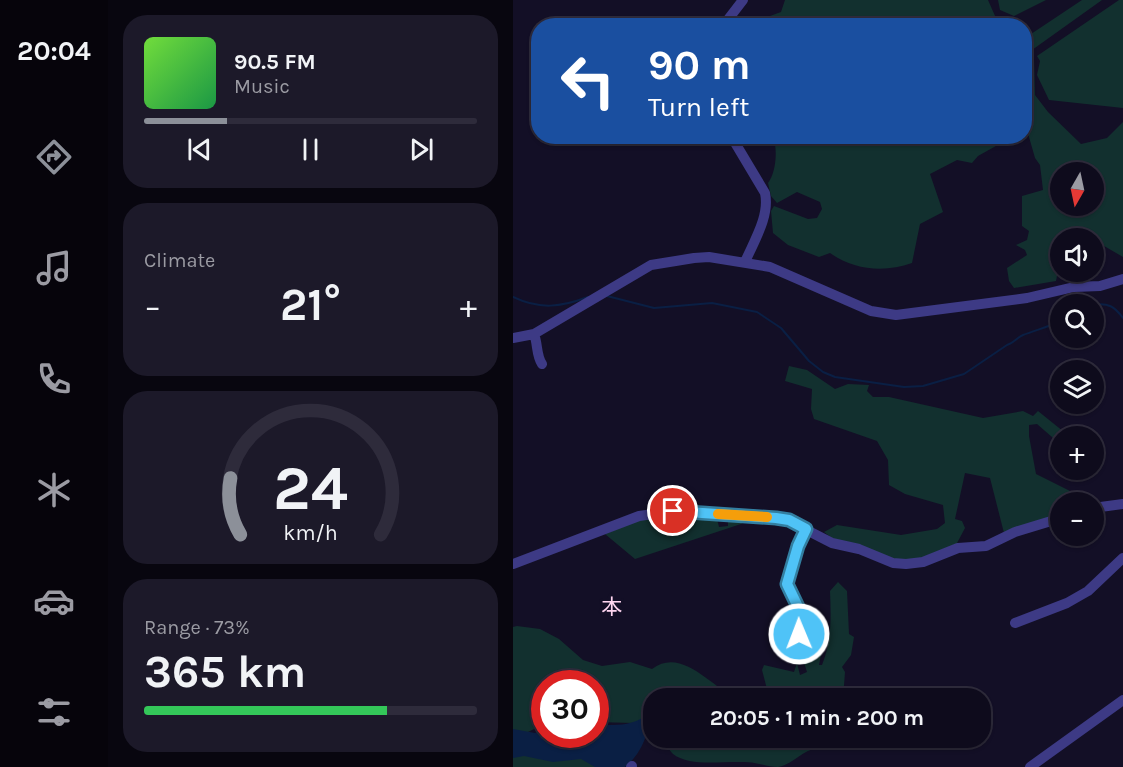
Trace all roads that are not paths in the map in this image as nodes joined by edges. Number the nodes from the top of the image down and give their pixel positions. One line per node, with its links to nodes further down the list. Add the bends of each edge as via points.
1 (743, 0): 2 (street)
2 (729, 18)
3 (736, 144): 4 (street, via 765,193 767,204)
4 (745, 262): 5 (street, via 770,267 871,311 896,315 1027,298); 6 (street, via 701,257 651,265)
5 (1123, 279)
6 (534, 334): 7 (street); 8 (street)
7 (513, 338)
8 (537, 357)
9 (1123, 504): 10 (street)
10 (1104, 507)
11 (1050, 521): 12 (street, via 986,546 958,548 923,562 906,564 832,543)
12 (806, 529): 14 (street, via 789,520 756,515 655,512); 16 (street, via 787,584 800,611)
13 (1123, 558): 15 (street, via 1088,591)
14 (513, 564)
15 (1015, 623)
16 (797, 648)
17 (1123, 700): 18 (street)
18 (1030, 767)

